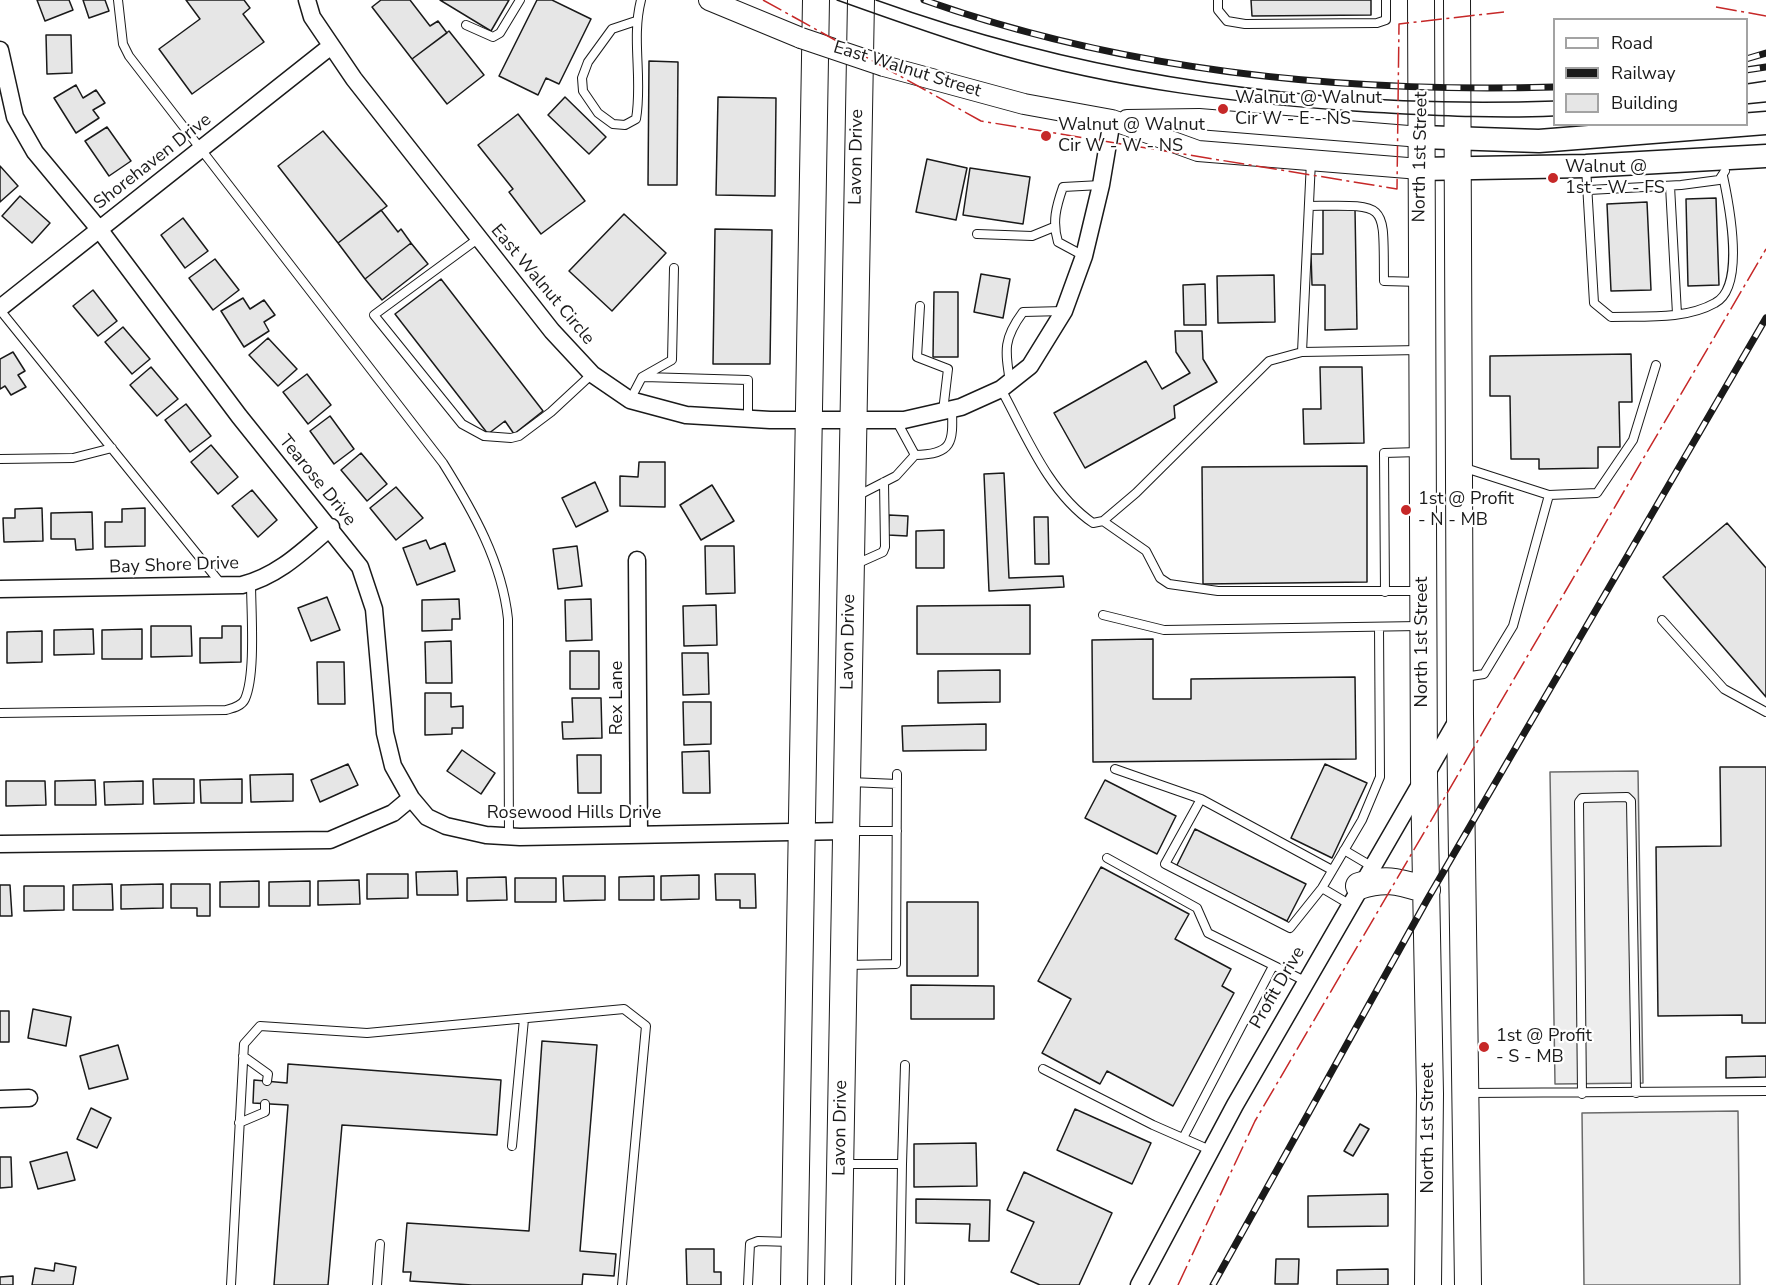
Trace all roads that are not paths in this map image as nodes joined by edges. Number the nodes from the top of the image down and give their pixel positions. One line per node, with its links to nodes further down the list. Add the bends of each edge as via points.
1 (118, 0): 23 (lane, via 123,44 129,56)
2 (306, 0): 14 (street, East Walnut Circle)
3 (520, 0): 13 (lane, via 500,33 493,37)
4 (641, 0): 12 (lane)
5 (709, 0): 16 (street, East Walnut Street, bridge, via 801,38 884,66 1024,104)
6 (816, 0): 54 (main road)
7 (861, 0): 55 (main road, Lavon Drive)
8 (1218, 0): 9 (lane, via 1218,10 1227,21 1245,24 1377,23 1386,20)
9 (1386, 0)
10 (1421, 0): 21 (main road, North 1st Street)
11 (1457, 0): 22 (main road, North 1st Street)
12 (636, 21): 12 (lane, via 638,104 636,119 625,125 598,113 583,91 582,78 588,62 612,29)
13 (466, 25)
14 (331, 46): 23 (street, Shorehaven Drive); 37 (street, East Walnut Circle)
15 (1, 57): 35 (street, Tearose Drive, via 15,117 35,152)
16 (1112, 120): 21 (street, East Walnut Street, via 1199,119); 25 (street, East Walnut Street, via 1198,151); 30 (street, East Walnut Circle)
17 (1766, 123): 18 (main road)
18 (1748, 125)
19 (1739, 126): 20 (main road)
20 (1721, 128): 22 (main road, via 1539,141); 27 (main road)
21 (1420, 137): 22 (main road); 28 (main road, North 1st Street)
22 (1459, 138): 29 (main road, North 1st Street)
23 (203, 149): 35 (street, Shorehaven Drive); 91 (lane, via 443,463 486,542 505,595 508,619)
24 (1766, 156): 27 (main road)
25 (1311, 161): 28 (street, East Walnut Street); 33 (lane)
26 (1586, 166): 27 (main road); 29 (main road); 32 (lane)
27 (1724, 168): 31 (lane, via 1719,180); 44 (lane, via 1734,249 1730,282 1718,302)
28 (1420, 169): 29 (main road); 40 (main road, North 1st Street)
29 (1458, 170): 61 (main road, North 1st Street)
30 (1101, 185): 34 (lane, via 1063,187); 38 (street, East Walnut Circle)
31 (1670, 186): 32 (lane); 44 (lane)
32 (1589, 190): 44 (lane, via 1594,303 1611,317)
33 (1309, 206): 40 (lane, via 1373,209 1383,223 1384,281); 46 (lane)
34 (1054, 227): 36 (lane, via 1032,236); 38 (lane, via 1058,242)
35 (99, 229): 42 (street, Shorehaven Drive); 66 (street, Tearose Drive, via 239,416)
36 (977, 234)
37 (479, 238): 48 (street, East Walnut Circle, via 552,331); 48 (lane, via 374,315 462,424 484,436 519,436 571,396)
38 (1084, 256): 43 (street, East Walnut Circle)
39 (674, 268): 49 (lane, via 672,360)
40 (1420, 282): 45 (main road, North 1st Street)
41 (920, 306): 52 (lane, via 917,357 948,369)
42 (0, 309): 57 (lane)
43 (1064, 311): 50 (street, East Walnut Circle, via 1030,366); 50 (lane, via 1023,312 1011,328 1005,349)
44 (1677, 314)
45 (1421, 350): 46 (lane); 58 (main road, North 1st Street)
46 (1302, 352): 65 (lane, via 1269,361)
47 (1656, 365): 63 (lane, via 1633,440 1597,494)
48 (592, 374): 51 (street, East Walnut Circle)
49 (642, 377): 51 (lane); 53 (lane, via 748,380)
50 (1005, 386): 52 (street, East Walnut Circle); 65 (lane, via 1050,479 1079,513 1093,523)
51 (630, 400): 53 (street, East Walnut Circle, via 686,416)
52 (948, 410): 56 (street, East Walnut Circle); 59 (lane, via 953,437 950,445 935,454)
53 (748, 419): 54 (street, East Walnut Circle)
54 (810, 420): 55 (street, East Walnut Circle); 87 (main road)
55 (852, 420): 56 (street, East Walnut Circle); 64 (main road, Lavon Drive)
56 (896, 420): 59 (lane)
57 (112, 448): 60 (lane, via 73,458); 70 (lane)
58 (1422, 452): 72 (main road, North 1st Street); 73 (lane, via 1384,453)
59 (915, 455): 62 (lane)
60 (0, 459)
61 (1459, 466): 63 (lane); 78 (main road, North 1st Street)
62 (884, 483): 64 (lane); 68 (lane, via 883,552)
63 (1550, 495): 78 (lane, via 1513,626 1484,674)
64 (851, 500): 68 (main road, Lavon Drive)
65 (1103, 521): 73 (lane, via 1146,551 1160,578 1169,584 1218,591)
66 (331, 527): 69 (street, Bay Shore Drive, via 280,569); 85 (street, Tearose Drive, via 360,567 374,609 385,733 393,766)
67 (637, 560): 90 (street, Rex Lane)
68 (850, 566): 84 (main road, Lavon Drive)
69 (251, 582): 70 (street, Bay Shore Drive); 79 (lane, via 251,661 245,700 240,705 226,710)
70 (222, 586): 71 (street, Bay Shore Drive)
71 (0, 589)
72 (1423, 591): 73 (lane); 76 (main road, North 1st Street)
73 (1384, 592)
74 (1103, 615): 77 (lane, via 1164,630)
75 (1662, 620): 80 (lane, via 1724,689)
76 (1423, 626): 77 (lane); 83 (main road, North 1st Street)
77 (1379, 627): 93 (lane, via 1380,777)
78 (1460, 678): 81 (main road, North 1st Street)
79 (0, 712)
80 (1766, 712)
81 (1460, 715): 83 (street, Profit Drive); 108 (main road, North 1st Street)
82 (1115, 769): 86 (lane)
83 (1424, 777): 96 (street, Profit Drive); 98 (main road, North 1st Street)
84 (846, 782): 88 (main road, Lavon Drive); 89 (lane, via 897,779)
85 (411, 798): 91 (street, Rosewood Hills Drive, via 427,816 446,826); 92 (street, via 393,813 330,840)
86 (1201, 800): 95 (lane); 97 (lane, via 1165,864 1290,928)
87 (800, 831): 88 (street, Rosewood Hills Drive); 90 (street, Rosewood Hills Drive); 121 (main road)
88 (845, 831): 89 (lane); 99 (main road, Lavon Drive)
89 (897, 831): 99 (lane, via 896,964)
90 (639, 835): 91 (street, Rosewood Hills Drive)
91 (509, 836)
92 (0, 844)
93 (1344, 850): 95 (lane); 96 (lane)
94 (1107, 858): 100 (lane, via 1197,908 1208,933)
95 (1332, 870): 97 (lane)
96 (1360, 885): 97 (lane); 98 (main road, via 1394,880); 101 (street, Profit Drive)
97 (1322, 888)
98 (1427, 890): 110 (main road, North 1st Street)
99 (843, 965): 119 (main road, Lavon Drive)
100 (1273, 966): 101 (lane); 116 (lane)
101 (1305, 981): 118 (street, Profit Drive)
102 (524, 1019): 103 (lane, via 367,1033 260,1026 244,1044); 117 (lane); 125 (lane, via 624,1009 646,1026)
103 (243, 1056): 106 (lane, via 268,1074); 115 (lane)
104 (905, 1065): 120 (lane)
105 (1043, 1069): 116 (lane)
106 (267, 1081)
107 (1766, 1091): 109 (lane)
108 (1466, 1093): 110 (main road); 111 (lane); 132 (main road, North 1st Street)
109 (1636, 1093): 111 (lane); 111 (lane, via 1631,801 1627,797 1582,798 1579,802)
110 (1430, 1094): 131 (main road, North 1st Street)
111 (1582, 1094)
112 (29, 1098): 113 (street)
113 (0, 1099)
114 (265, 1104): 115 (lane, via 265,1112)
115 (239, 1123): 123 (lane)
116 (1183, 1138): 118 (lane)
117 (512, 1146)
118 (1210, 1150): 130 (street, Profit Drive)
119 (840, 1164): 120 (lane); 128 (main road, Lavon Drive)
120 (902, 1164): 129 (lane)
121 (794, 1242): 126 (lane, via 750,1244); 127 (main road)
122 (380, 1244): 124 (lane)
123 (231, 1285)
124 (377, 1285)
125 (622, 1285)
126 (748, 1285)
127 (794, 1285)
128 (838, 1285)
129 (900, 1285)
130 (1139, 1285)
131 (1428, 1285)
132 (1468, 1285)

